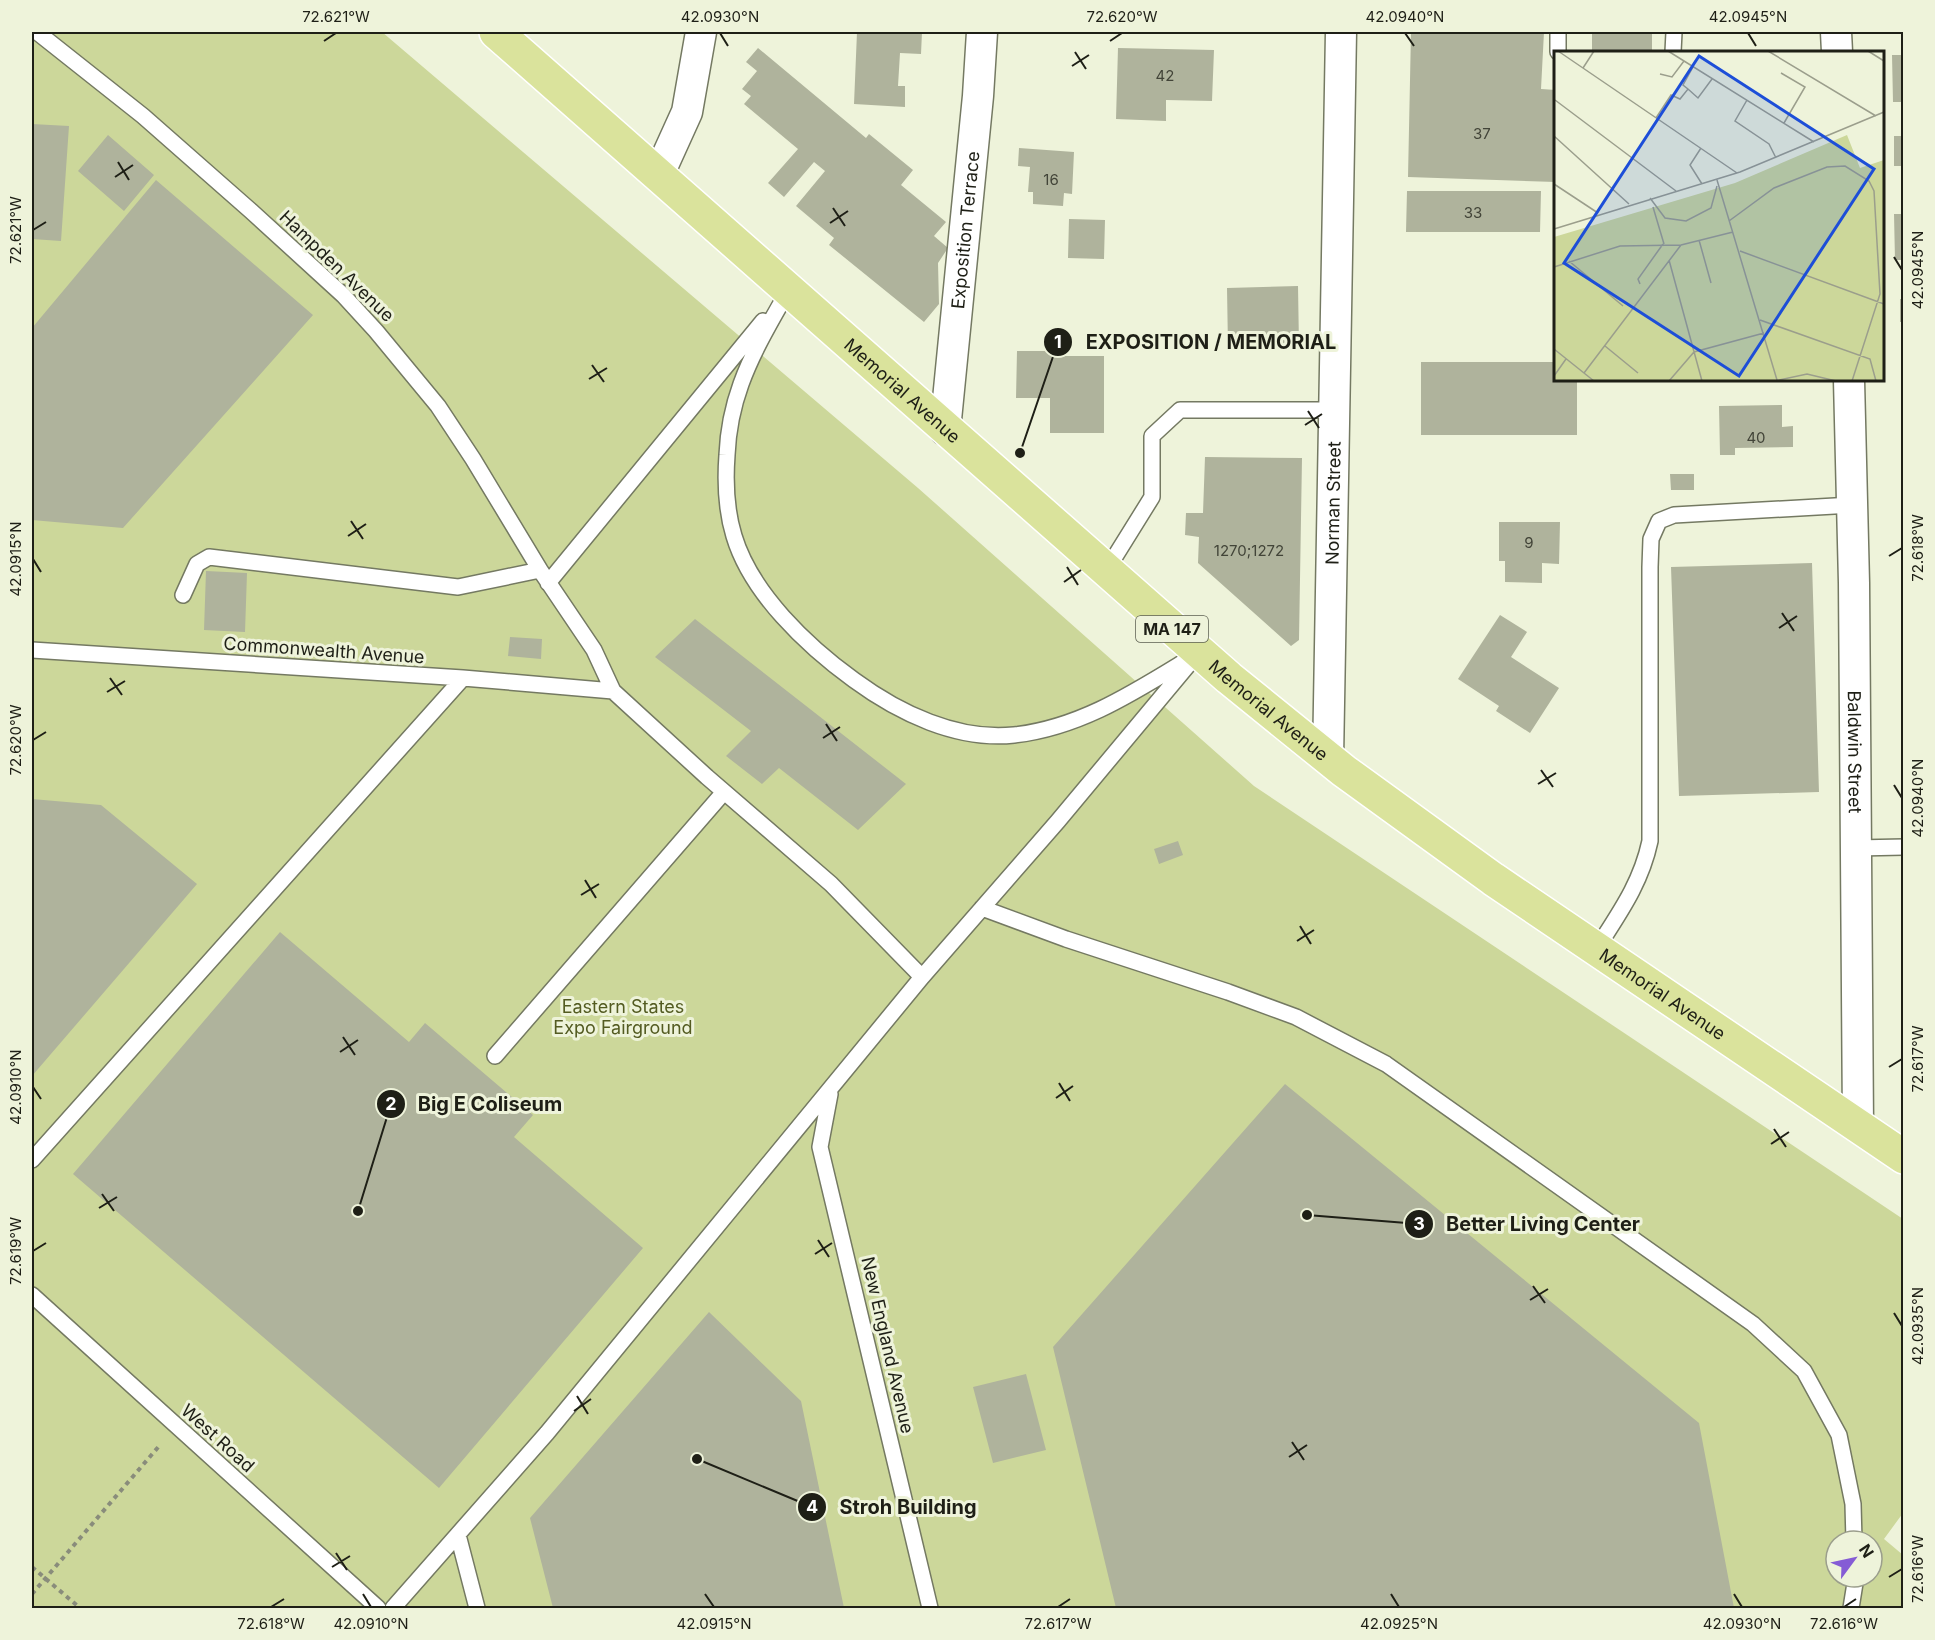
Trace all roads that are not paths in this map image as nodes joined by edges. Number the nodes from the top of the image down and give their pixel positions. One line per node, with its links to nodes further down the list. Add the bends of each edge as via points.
1 (37, 32): 19 (lane, Hampden Avenue, via 236,197 321,274 376,331 438,406)
2 (495, 32): 12 (main road, Memorial Avenue / MA 147)
3 (700, 32): 12 (street, via 687,112)
4 (982, 32): 16 (street, Exposition Terrace)
5 (1341, 32): 15 (street, Norman Street)
6 (1558, 32): 9 (lane)
7 (1674, 32): 10 (lane)
8 (1836, 32): 11 (street)
9 (1558, 51)
10 (1673, 51)
11 (1837, 51)
12 (658, 176): 13 (main road, Memorial Avenue / MA 147)
13 (788, 291): 16 (main road, Memorial Avenue / MA 147); 19 (lane); 22 (lane, via 740,385 727,443 726,494 731,527 744,560 770,600 812,646 865,688 927,722 983,735 1012,736 1038,732 1092,714)
14 (1849, 381): 17 (street, Baldwin Street)
15 (1334, 410): 18 (lane, via 1180,410 1152,436 1152,496); 25 (street, Norman Street)
16 (945, 430): 18 (main road, Memorial Avenue / MA 147)
17 (1852, 505): 28 (street, Baldwin Street); 30 (lane, via 1674,515 1659,521 1651,539 1650,567 1650,841 1635,888)
18 (1106, 571): 22 (main road, Memorial Avenue / MA 147)
19 (544, 576): 20 (lane, via 458,587 209,557 196,564); 24 (lane, Hampden Avenue, via 594,650)
20 (183, 595)
21 (32, 650): 23 (lane, Commonwealth Avenue)
22 (1200, 652): 25 (main road, Memorial Avenue / MA 147); 29 (lane)
23 (463, 678): 24 (lane, Commonwealth Avenue); 36 (lane)
24 (613, 691): 26 (lane)
25 (1328, 759): 30 (main road, Memorial Avenue / MA 147, via 1428,833)
26 (724, 792): 31 (lane, via 831,884); 32 (lane)
27 (1904, 847): 28 (lane)
28 (1856, 848): 34 (street, Baldwin Street)
29 (982, 908): 31 (lane); 38 (lane, via 1296,1017 1386,1064 1753,1324 1804,1371 1839,1435)
30 (1597, 948): 34 (main road, Memorial Avenue / MA 147)
31 (922, 977): 33 (lane)
32 (495, 1056)
33 (831, 1090): 39 (lane); 44 (lane, New England Avenue, via 820,1147)
34 (1858, 1126): 35 (main road, Memorial Avenue / MA 147)
35 (1904, 1157)
36 (32, 1160)
37 (32, 1295): 41 (lane, West Road)
38 (1853, 1529)
39 (458, 1535): 42 (lane); 43 (lane)
40 (1854, 1589): 45 (lane)
41 (378, 1608)
42 (393, 1608)
43 (477, 1608)
44 (930, 1608)
45 (1851, 1608)

